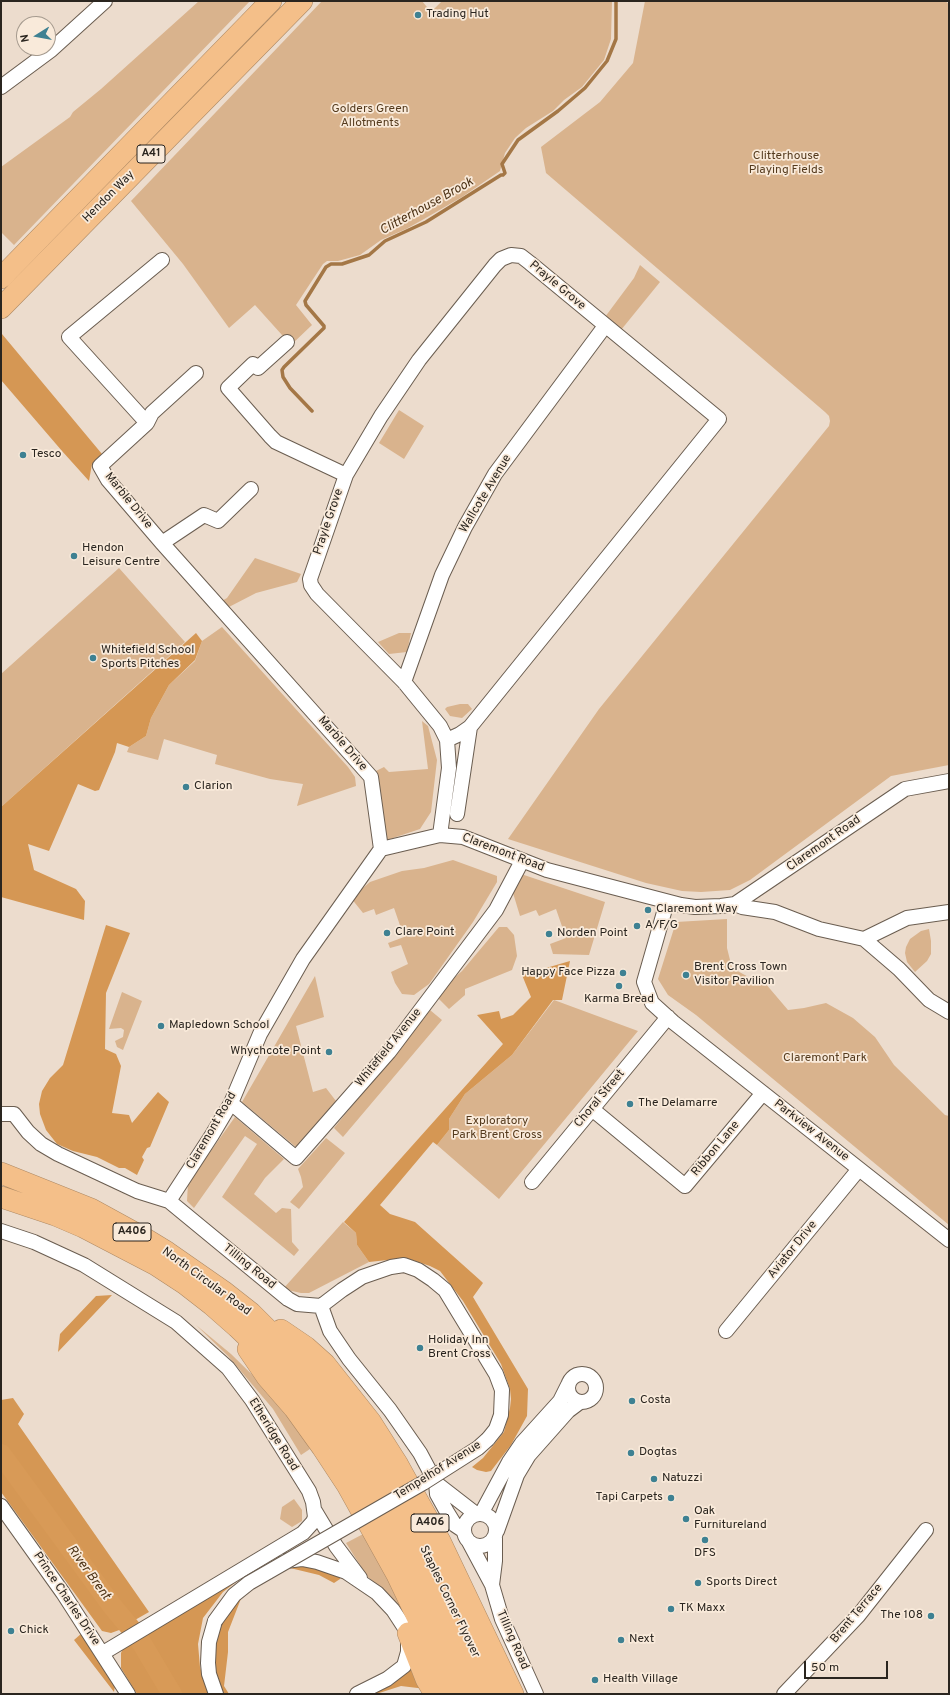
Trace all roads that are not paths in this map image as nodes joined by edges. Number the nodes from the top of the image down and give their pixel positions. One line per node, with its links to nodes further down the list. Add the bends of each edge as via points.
1 (105, 1): 4 (street, via 51,50)
2 (271, 1): 6 (highway, Hendon Way / A41)
3 (302, 1): 7 (highway, Hendon Way / A41)
4 (1, 87)
5 (162, 260): 11 (street, via 69,337)
6 (1, 278)
7 (1, 308)
8 (605, 326): 12 (street, Prayle Grove, via 521,256 510,255 501,259 419,360 381,416); 15 (street, Wallcote Avenue, via 495,474 465,527 442,575); 16 (street, Prayle Grove, via 720,419)
9 (287, 342): 12 (street, via 258,368 254,364 228,388 276,442)
10 (196, 373): 11 (street, via 152,413)
11 (147, 423): 14 (street, Marble Drive, via 100,466 108,480)
12 (346, 475): 15 (street, Prayle Grove, via 311,574 311,585 316,594)
13 (251, 489): 14 (street, via 218,521 204,515)
14 (162, 543): 21 (street, Marble Drive, via 371,776)
15 (404, 682): 17 (street, Prayle Grove, via 440,726)
16 (470, 728): 17 (street, Prayle Grove); 19 (street)
17 (447, 740): 20 (street, Prayle Grove, via 448,768)
18 (949, 781): 24 (street, Claremont Road, via 904,789)
19 (457, 814)
20 (440, 835): 21 (street, Claremont Road); 22 (street, Claremont Road, via 463,836)
21 (381, 850): 30 (street, Claremont Road, via 302,959 260,1034)
22 (522, 861): 23 (street, Claremont Road); 30 (street, Whitefield Avenue, via 496,910 388,1052 296,1158)
23 (667, 902): 24 (street, Claremont Road, via 695,907); 28 (street, via 644,982 652,1002)
24 (735, 904): 26 (street, via 742,908 775,912 819,929)
25 (949, 912): 26 (street, via 907,918)
26 (864, 939): 27 (street, via 899,969 929,1000)
27 (949, 1012)
28 (671, 1019): 29 (street, Parkview Avenue); 31 (street, Choral Street)
29 (763, 1093): 31 (street, Ribbon Lane, via 685,1186); 33 (street, Parkview Avenue)
30 (231, 1103): 37 (street, Claremont Road)
31 (592, 1108): 35 (street, Choral Street)
32 (1, 1114): 37 (street, Tilling Road, via 14,1114 41,1144 58,1154 137,1191)
33 (860, 1169): 39 (street, Parkview Avenue); 42 (street, Aviator Drive)
34 (1, 1173): 41 (highway, North Circular Road / A406, via 84,1206 144,1238 194,1270)
35 (532, 1182)
36 (1, 1196): 41 (highway, North Circular Road / A406, via 84,1228 142,1258)
37 (169, 1201): 40 (street, Tilling Road, via 288,1299 297,1304)
38 (1, 1231): 48 (street, Etheridge Road, via 34,1242 84,1265 124,1289 176,1322 228,1368 252,1400 309,1491)
39 (949, 1240)
40 (321, 1306): 46 (street, Tilling Road, via 330,1331 420,1453); 59 (street, Tempelhof Avenue, bridge, via 362,1277 404,1265 418,1270 445,1290 496,1374 502,1390 500,1415 496,1429 478,1448 423,1483 249,1583 234,1595 215,1621 209,1642 209,1674)
41 (244, 1320): 45 (highway, North Circular Road / A406, via 283,1371); 62 (highway, A406, via 251,1354 294,1408 347,1485 397,1575); 65 (highway, A406, via 279,1328 306,1346 325,1364 370,1421 398,1465 440,1541)
42 (726, 1331)
43 (568, 1385): 44 (street, via 571,1398); 44 (street, via 576,1375 588,1374 596,1382 592,1399); 49 (street, via 560,1401 522,1443)
44 (580, 1402): 51 (street, Tilling Road, via 568,1411 529,1455 517,1475)
45 (332, 1414): 63 (highway, Staples Corner Flyover / A406, via 344,1445 380,1503); 64 (highway, Staples Corner Flyover / A406, via 377,1462 399,1501)
46 (436, 1483): 49 (street, Tilling Road); 52 (street, Tilling Road, via 437,1494 446,1512)
47 (1, 1506): 57 (street, Prince Charles Drive)
48 (315, 1511): 53 (street, via 313,1522 303,1533); 54 (street, Etheridge Road, via 336,1546)
49 (478, 1514): 51 (street, via 490,1517 496,1524); 52 (street, via 466,1522)
50 (926, 1530): 67 (street, Brent Terrace, via 858,1616)
51 (496, 1535): 52 (street, via 490,1543 481,1547 474,1545); 55 (street, Tilling Road)
52 (466, 1537): 55 (street, Tilling Road)
53 (249, 1565): 54 (street, via 302,1559 339,1569); 57 (street)
54 (363, 1582): 56 (street, via 393,1610)
55 (492, 1585): 66 (street, Tilling Road, via 502,1619)
56 (408, 1633): 60 (street, via 408,1652 404,1666 387,1679); 61 (highway)
57 (102, 1653): 58 (street, Prince Charles Drive)
58 (128, 1694)
59 (216, 1694)
60 (357, 1694)
61 (434, 1694)
62 (454, 1694)
63 (472, 1694)
64 (493, 1694)
65 (512, 1694)
66 (536, 1694)
67 (784, 1694)

